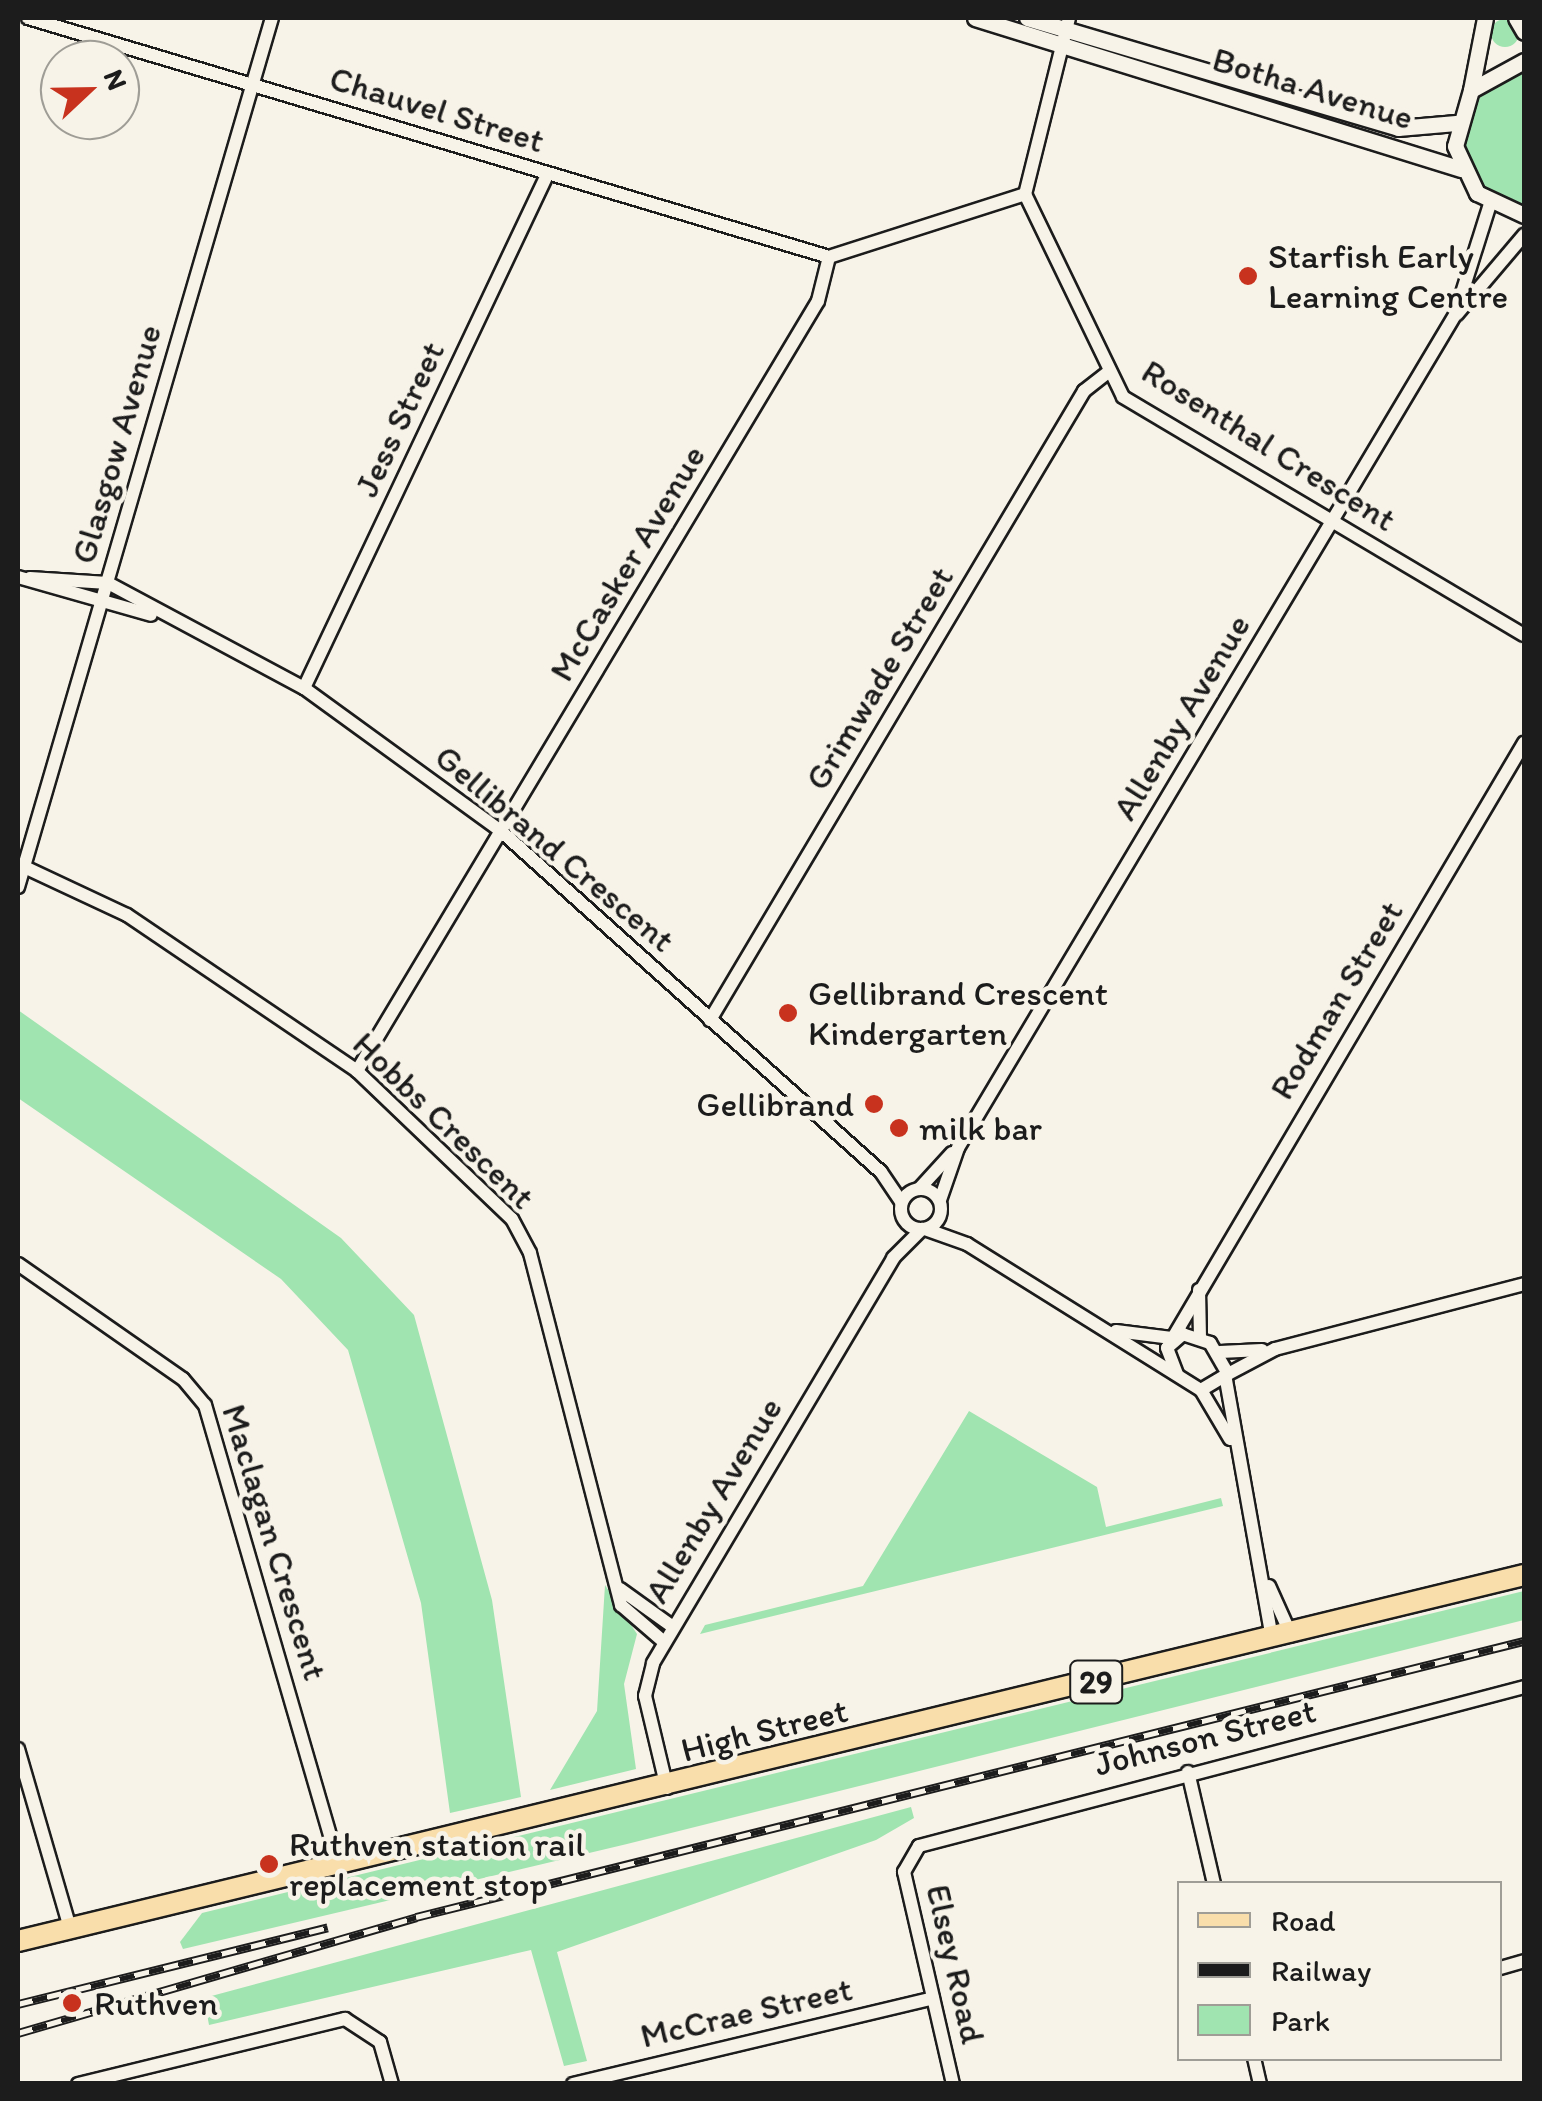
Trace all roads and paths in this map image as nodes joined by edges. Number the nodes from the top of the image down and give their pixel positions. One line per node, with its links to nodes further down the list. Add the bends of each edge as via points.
1 (28, 18): 10 (street, Chauvel Street)
2 (272, 18): 10 (street, Glasgow Avenue)
3 (975, 18): 7 (street, Botha Avenue)
4 (1027, 18): 7 (street, Botha Avenue)
5 (1485, 18): 11 (street)
6 (1516, 18): 8 (street)
7 (1065, 30): 12 (street, Botha Avenue); 16 (street)
8 (1524, 32)
9 (1524, 61): 11 (street)
10 (252, 83): 15 (street, Chauvel Street); 27 (street, Glasgow Avenue)
11 (1471, 90): 13 (street)
12 (1266, 97): 13 (street, Botha Avenue, via 1398,128); 14 (street, Botha Avenue)
13 (1456, 123): 14 (street)
14 (1460, 169): 17 (street)
15 (547, 175): 21 (street, Chauvel Street); 31 (street, Jess Street)
16 (1025, 194): 21 (street); 24 (street, Rosenthal Crescent)
17 (1490, 204): 18 (street); 20 (street, Allenby Avenue)
18 (1524, 215)
19 (1524, 235): 22 (street, Allenby Avenue)
20 (1481, 248): 22 (street); 23 (street, Allenby Avenue)
21 (829, 256): 33 (street, McCasker Avenue, via 818,302)
22 (1498, 259): 23 (street, Allenby Avenue)
23 (1455, 316): 25 (street, Allenby Avenue)
24 (1107, 373): 25 (street, Rosenthal Crescent, via 1123,396); 36 (street, Grimwade Street, via 1084,391)
25 (1334, 520): 30 (street, Rosenthal Crescent); 38 (street, Allenby Avenue)
26 (24, 578): 27 (street, Gellibrand Crescent); 28 (street, Gellibrand Crescent)
27 (108, 582): 28 (street, Glasgow Avenue); 29 (street, Gellibrand Crescent)
28 (101, 601): 29 (street, Gellibrand Crescent); 34 (street, Glasgow Avenue)
29 (158, 616): 31 (street, Gellibrand Crescent)
30 (1524, 635)
31 (304, 688): 33 (street, Gellibrand Crescent)
32 (1524, 743): 50 (street, Rodman Street)
33 (502, 832): 36 (street, Gellibrand Crescent); 37 (street, McCasker Avenue)
34 (20, 865): 35 (street, Glasgow Avenue); 37 (street, Hobbs Crescent, via 127,914)
35 (18, 887)
36 (710, 1020): 39 (street, Gellibrand Crescent)
37 (357, 1071): 61 (street, Hobbs Crescent, via 512,1219 530,1253)
38 (958, 1148): 40 (street, Allenby Avenue); 41 (street, Allenby Avenue)
39 (881, 1172): 40 (street, Gellibrand Crescent); 42 (street, Gellibrand Crescent)
40 (917, 1189): 41 (street); 42 (street)
41 (940, 1200): 43 (street)
42 (902, 1203): 44 (street)
43 (940, 1216): 45 (street); 46 (street)
44 (904, 1220): 45 (street); 47 (street, Allenby Avenue)
45 (923, 1229): 46 (street); 47 (street, Allenby Avenue)
46 (966, 1244): 51 (street)
47 (893, 1258): 62 (street, Allenby Avenue)
48 (18, 1264): 70 (street, Maclagan Crescent, via 183,1379 205,1404)
49 (1524, 1284): 54 (street)
50 (1199, 1288): 52 (street, Rodman Street); 53 (street)
51 (1109, 1329): 52 (street); 56 (street)
52 (1173, 1337): 53 (street); 56 (street)
53 (1200, 1337): 55 (street)
54 (1275, 1349): 55 (street); 57 (street)
55 (1220, 1352): 57 (street)
56 (1176, 1374): 58 (street)
57 (1227, 1377): 58 (street); 59 (street)
58 (1201, 1390): 59 (street)
59 (1234, 1446): 63 (street)
60 (1524, 1576): 63 (main road, High Street / 29)
61 (616, 1582): 62 (street, via 638,1608); 64 (street, Hobbs Crescent, via 630,1619)
62 (674, 1626): 64 (street, Allenby Avenue)
63 (1281, 1637): 68 (main road, High Street / 29)
64 (664, 1642): 68 (street, Allenby Avenue, via 646,1696)
65 (1524, 1687): 67 (street, Johnson Street)
66 (18, 1749): 72 (street)
67 (1188, 1772): 69 (street, Johnson Street, via 946,1834); 71 (street)
68 (667, 1788): 70 (main road, High Street / 29)
69 (907, 1858): 74 (street, Elsey Road)
70 (339, 1865): 72 (main road, High Street / 29)
71 (1213, 1881)
72 (70, 1928): 73 (main road, High Street / 29)
73 (18, 1940)
74 (933, 1998): 77 (street, McCrae Street); 78 (street, Elsey Road)
75 (78, 2084): 76 (street, via 336,2020 363,2025 383,2047)
76 (392, 2084)
77 (573, 2084)
78 (953, 2084)

